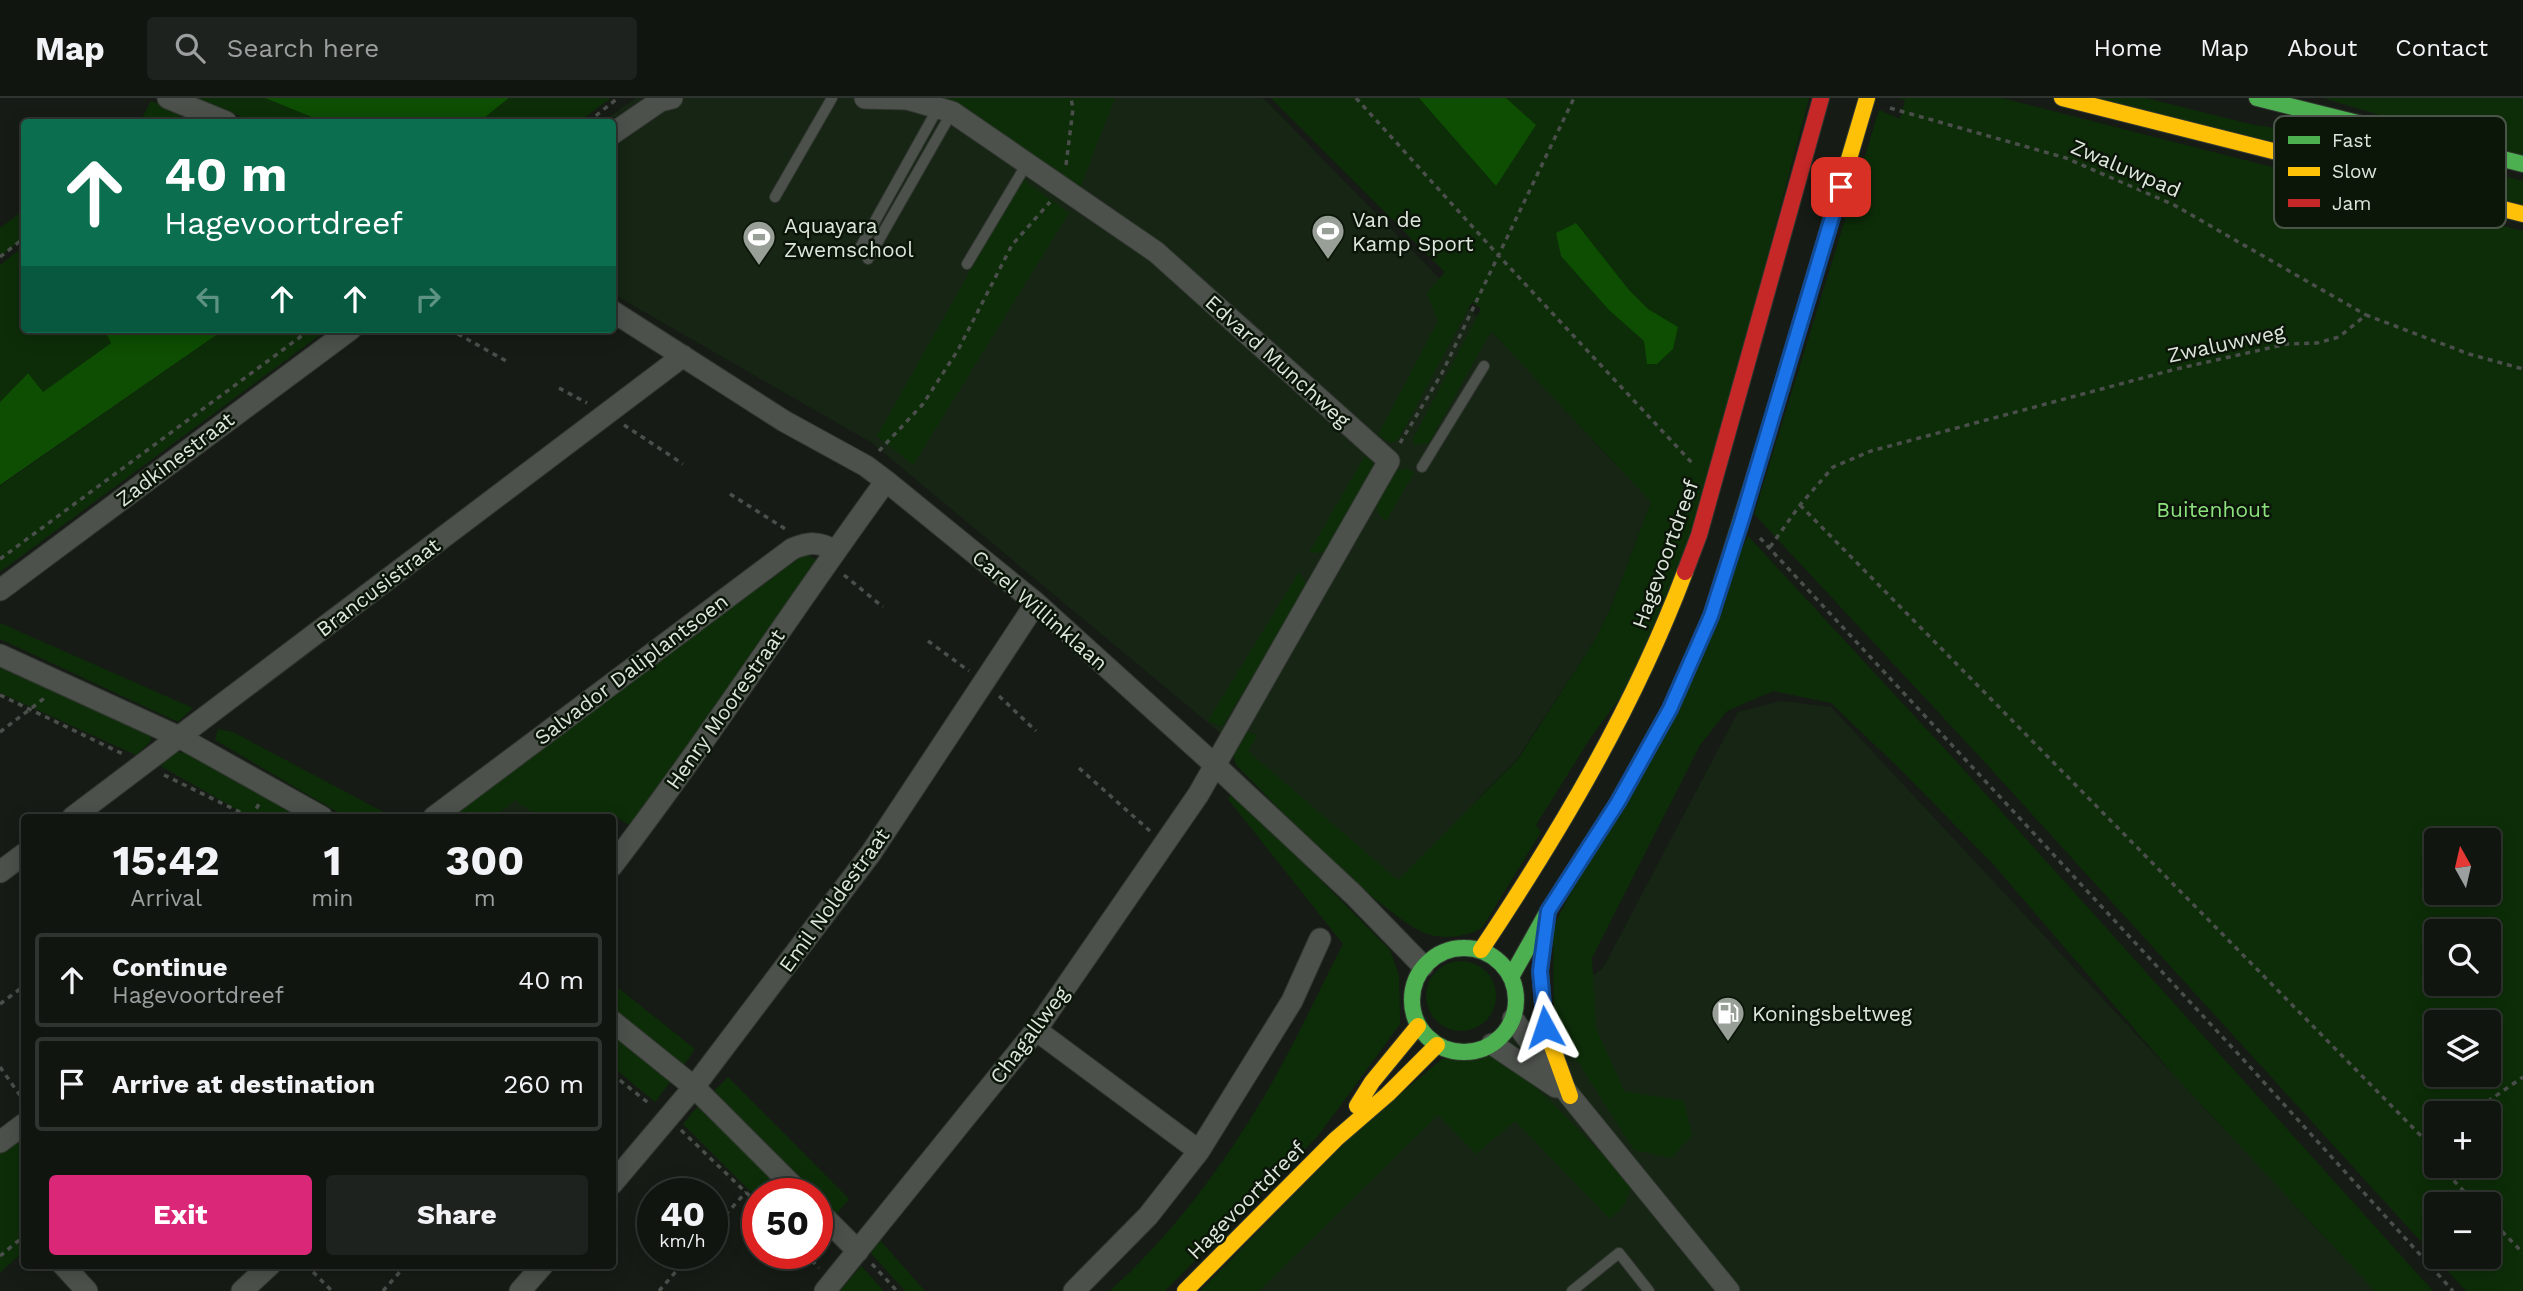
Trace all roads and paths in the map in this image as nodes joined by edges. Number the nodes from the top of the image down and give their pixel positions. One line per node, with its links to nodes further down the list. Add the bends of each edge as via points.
1 (168, 98): 15 (street)
2 (618, 98): 16 (path)
3 (672, 98): 17 (street, via 660,100)
4 (832, 98): 23 (lane)
5 (865, 98): 13 (street, Edvard Munchweg, via 907,99)
6 (1071, 98): 22 (path)
7 (1356, 98): 29 (path)
8 (1574, 98): 29 (path)
9 (1821, 98): 45 (main road, Hagevoortdreef)
10 (2062, 98): 18 (main road)
11 (2257, 98): 14 (main road)
12 (1867, 100): 33 (path, Zwaluwpad, via 2078,163 2174,205); 48 (main road)
13 (945, 110): 21 (street, Edvard Munchweg); 27 (lane); 30 (lane)
14 (2330, 116)
15 (219, 119)
16 (592, 119)
17 (616, 131)
18 (2274, 151)
19 (2506, 160): 20 (main road)
20 (2523, 164)
21 (1026, 165): 22 (street, Edvard Munchweg); 31 (lane)
22 (1062, 189): 42 (path, via 1012,244 958,350 923,404); 60 (street, Edvard Munchweg, via 1156,252 1389,461)
23 (775, 197)
24 (2506, 210): 25 (main road)
25 (2523, 214)
26 (21, 240): 28 (path)
27 (860, 248)
28 (0, 257)
29 (1499, 257): 41 (path, via 1442,373); 45 (path)
30 (868, 259)
31 (967, 264)
32 (616, 314): 37 (street, Carel Willinklaan)
33 (2366, 315): 40 (path); 47 (path, Zwaluwweg, via 2339,337 2176,369 1871,450 1833,467)
34 (306, 333): 52 (path)
35 (346, 333): 53 (street, Zadkinestraat)
36 (456, 333): 38 (path)
37 (682, 356): 42 (street, Carel Willinklaan); 59 (street, Brancusistraat)
38 (508, 362)
39 (1484, 366): 43 (lane)
40 (2523, 369)
41 (1397, 447)
42 (866, 466): 44 (street, Carel Willinklaan)
43 (1422, 467)
44 (886, 481): 51 (street, Henry Moorestraat); 54 (street, Carel Willinklaan)
45 (1712, 487): 71 (main road, Hagevoortdreef, via 1699,535 1650,659 1583,790)
46 (730, 494): 49 (path)
47 (1800, 505): 50 (path, Zwaluwweg); 92 (path)
48 (1742, 519): 50 (path); 69 (main road, via 1711,616 1670,709 1618,802)
49 (807, 543): 51 (street, via 822,543); 64 (street, Salvador Daliplantsoen, via 792,549)
50 (1770, 548): 127 (path)
51 (831, 556): 55 (path); 67 (street, Henry Moorestraat)
52 (0, 559)
53 (0, 590)
54 (1036, 603): 60 (street, Carel Willinklaan); 85 (street, Emil Noldestraat, via 871,853)
55 (883, 607)
56 (0, 655): 57 (street)
57 (63, 684): 58 (path); 59 (street)
58 (0, 732)
59 (179, 737): 62 (street, Brancusistraat); 63 (street)
60 (1216, 766): 65 (street, Chagallweg); 72 (street, Carel Willinklaan)
61 (1079, 768): 65 (path)
62 (77, 814)
63 (317, 814)
64 (438, 814)
65 (1164, 844): 79 (street, Chagallweg)
66 (21, 856): 68 (street)
67 (616, 861)
68 (0, 873)
69 (1548, 911): 73 (main road); 86 (main road, via 1540,971 1545,1027)
70 (1320, 939): 94 (street, via 1292,1001)
71 (1481, 950): 72 (main road, via 1449,949); 73 (main road)
72 (1423, 966): 78 (main road, via 1411,996)
73 (1511, 977): 76 (main road, via 1516,998)
74 (21, 988): 75 (path)
75 (0, 1004)
76 (1513, 1018): 80 (main road); 86 (street)
77 (616, 1024): 85 (street)
78 (1418, 1026): 81 (main road); 91 (main road, Hagevoortdreef, via 1372,1082)
79 (1036, 1030): 94 (street); 105 (street, Chagallweg)
80 (1492, 1044): 81 (main road, via 1465,1052); 86 (street)
81 (1437, 1045): 91 (main road, Hagevoortdreef)
82 (0, 1067): 87 (path)
83 (616, 1077): 89 (path)
84 (2523, 1077): 88 (path)
85 (694, 1087): 89 (street, Emil Noldestraat); 95 (street)
86 (1570, 1096): 126 (street)
87 (21, 1097)
88 (2488, 1101)
89 (668, 1118): 97 (street, Emil Noldestraat); 98 (path)
90 (21, 1126): 93 (street)
91 (1336, 1139): 123 (main road, Hagevoortdreef)
92 (2424, 1139)
93 (0, 1142)
94 (1199, 1151): 122 (street, via 1148,1216)
95 (784, 1178)
96 (2451, 1178): 99 (path)
97 (616, 1179)
98 (742, 1188)
99 (2465, 1192)
100 (742, 1196): 101 (path)
101 (728, 1212)
102 (833, 1226): 105 (street)
103 (2501, 1230): 106 (path)
104 (21, 1238): 107 (path)
105 (859, 1251): 120 (street, Chagallweg); 121 (path)
106 (2523, 1253)
107 (0, 1256)
108 (67, 1269): 114 (street)
109 (266, 1269): 115 (street)
110 (310, 1269): 116 (path)
111 (402, 1269): 117 (path)
112 (539, 1269): 118 (street)
113 (678, 1269): 119 (path)
114 (87, 1291)
115 (242, 1291)
116 (332, 1291)
117 (383, 1291)
118 (520, 1291)
119 (659, 1291)
120 (825, 1291)
121 (897, 1291)
122 (1074, 1291)
123 (1185, 1291)
124 (1572, 1291): 125 (lane, via 1619,1253)
125 (1649, 1291)
126 (1729, 1291)
127 (2454, 1291)

